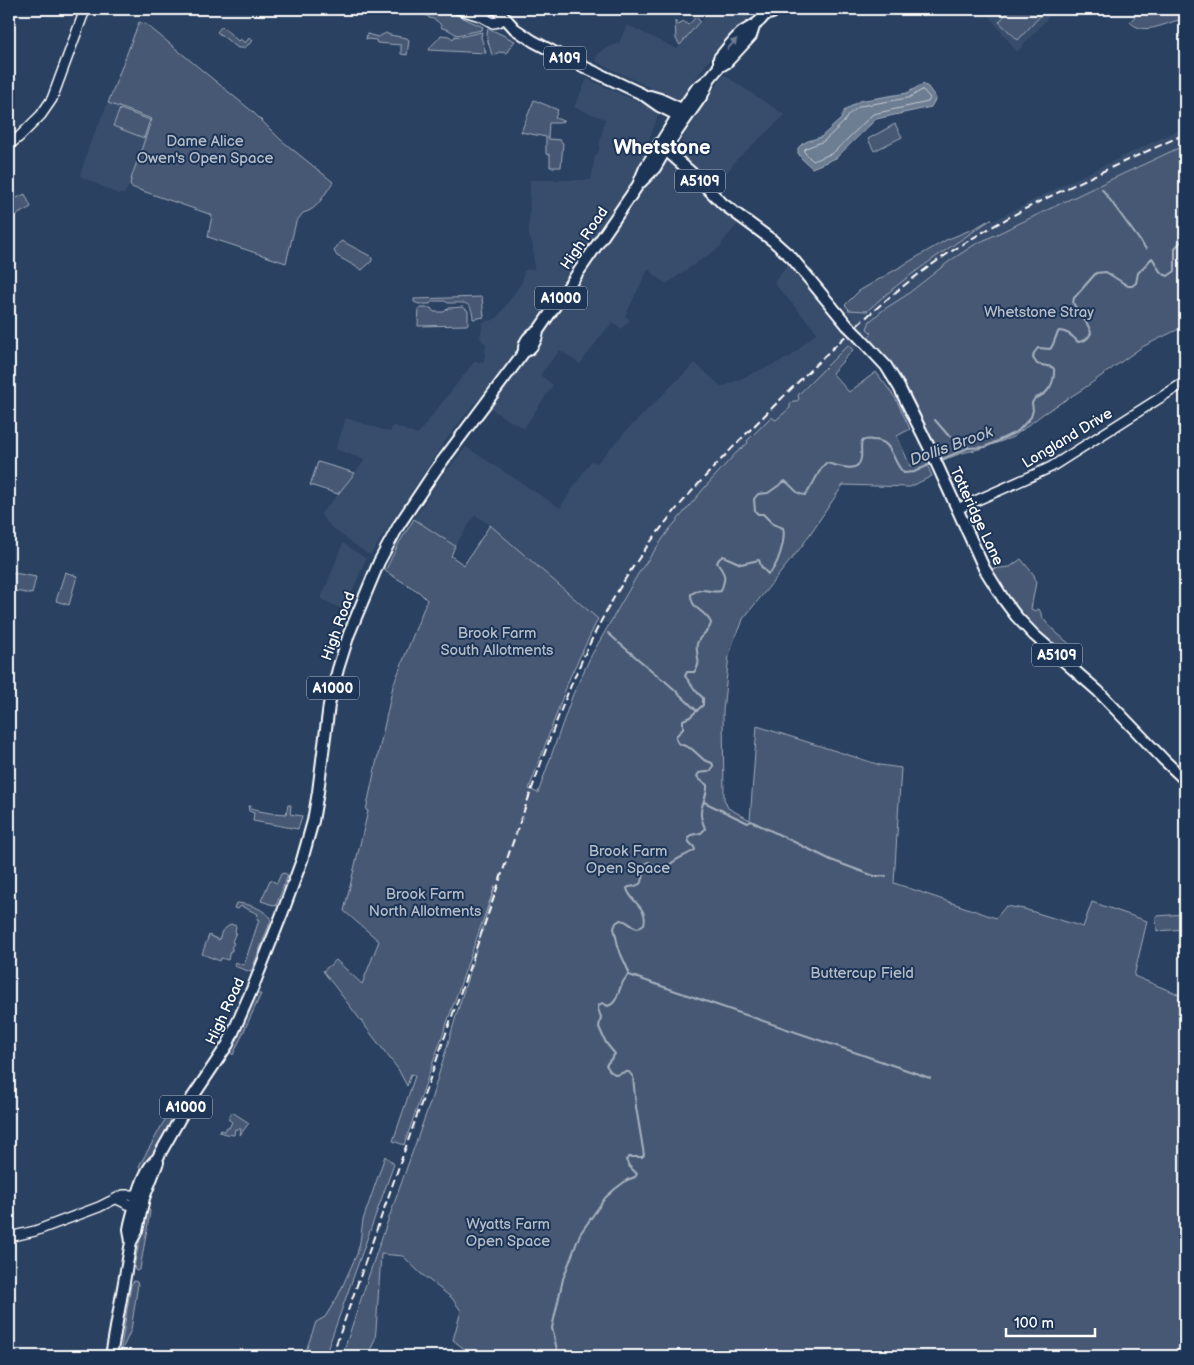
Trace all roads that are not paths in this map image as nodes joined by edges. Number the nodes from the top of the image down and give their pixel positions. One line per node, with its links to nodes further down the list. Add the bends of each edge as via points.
1 (87, 9): 10 (street, via 52,99 41,115)
2 (457, 9): 7 (street)
3 (490, 9): 7 (street)
4 (497, 9): 8 (main road, A109)
5 (777, 9): 6 (main road, High Road / A1000)
6 (766, 12): 9 (main road, High Road / A1000, via 751,36 696,89)
7 (482, 18): 8 (street, via 496,23)
8 (505, 18): 9 (main road, A109, via 533,41 642,94 658,106)
9 (684, 114): 11 (main road, High Road / A1000)
10 (9, 145)
11 (662, 147): 13 (main road, Totteridge Lane / A5109, bridge, via 723,204 783,249 892,374); 15 (main road, High Road / A1000, via 652,173 638,185 538,331 523,345 524,352 435,471 393,535 349,634 329,705 313,821 302,860 254,987 228,1044 146,1174)
12 (1185, 382): 13 (street, Longland Drive, via 1051,466)
13 (957, 510): 14 (main road, Totteridge Lane / A5109, via 990,580 1016,616 1098,691)
14 (1185, 780)
15 (140, 1202): 16 (street, via 124,1203 116,1199 35,1231); 17 (main road, A1000)
16 (9, 1237)
17 (112, 1356)

